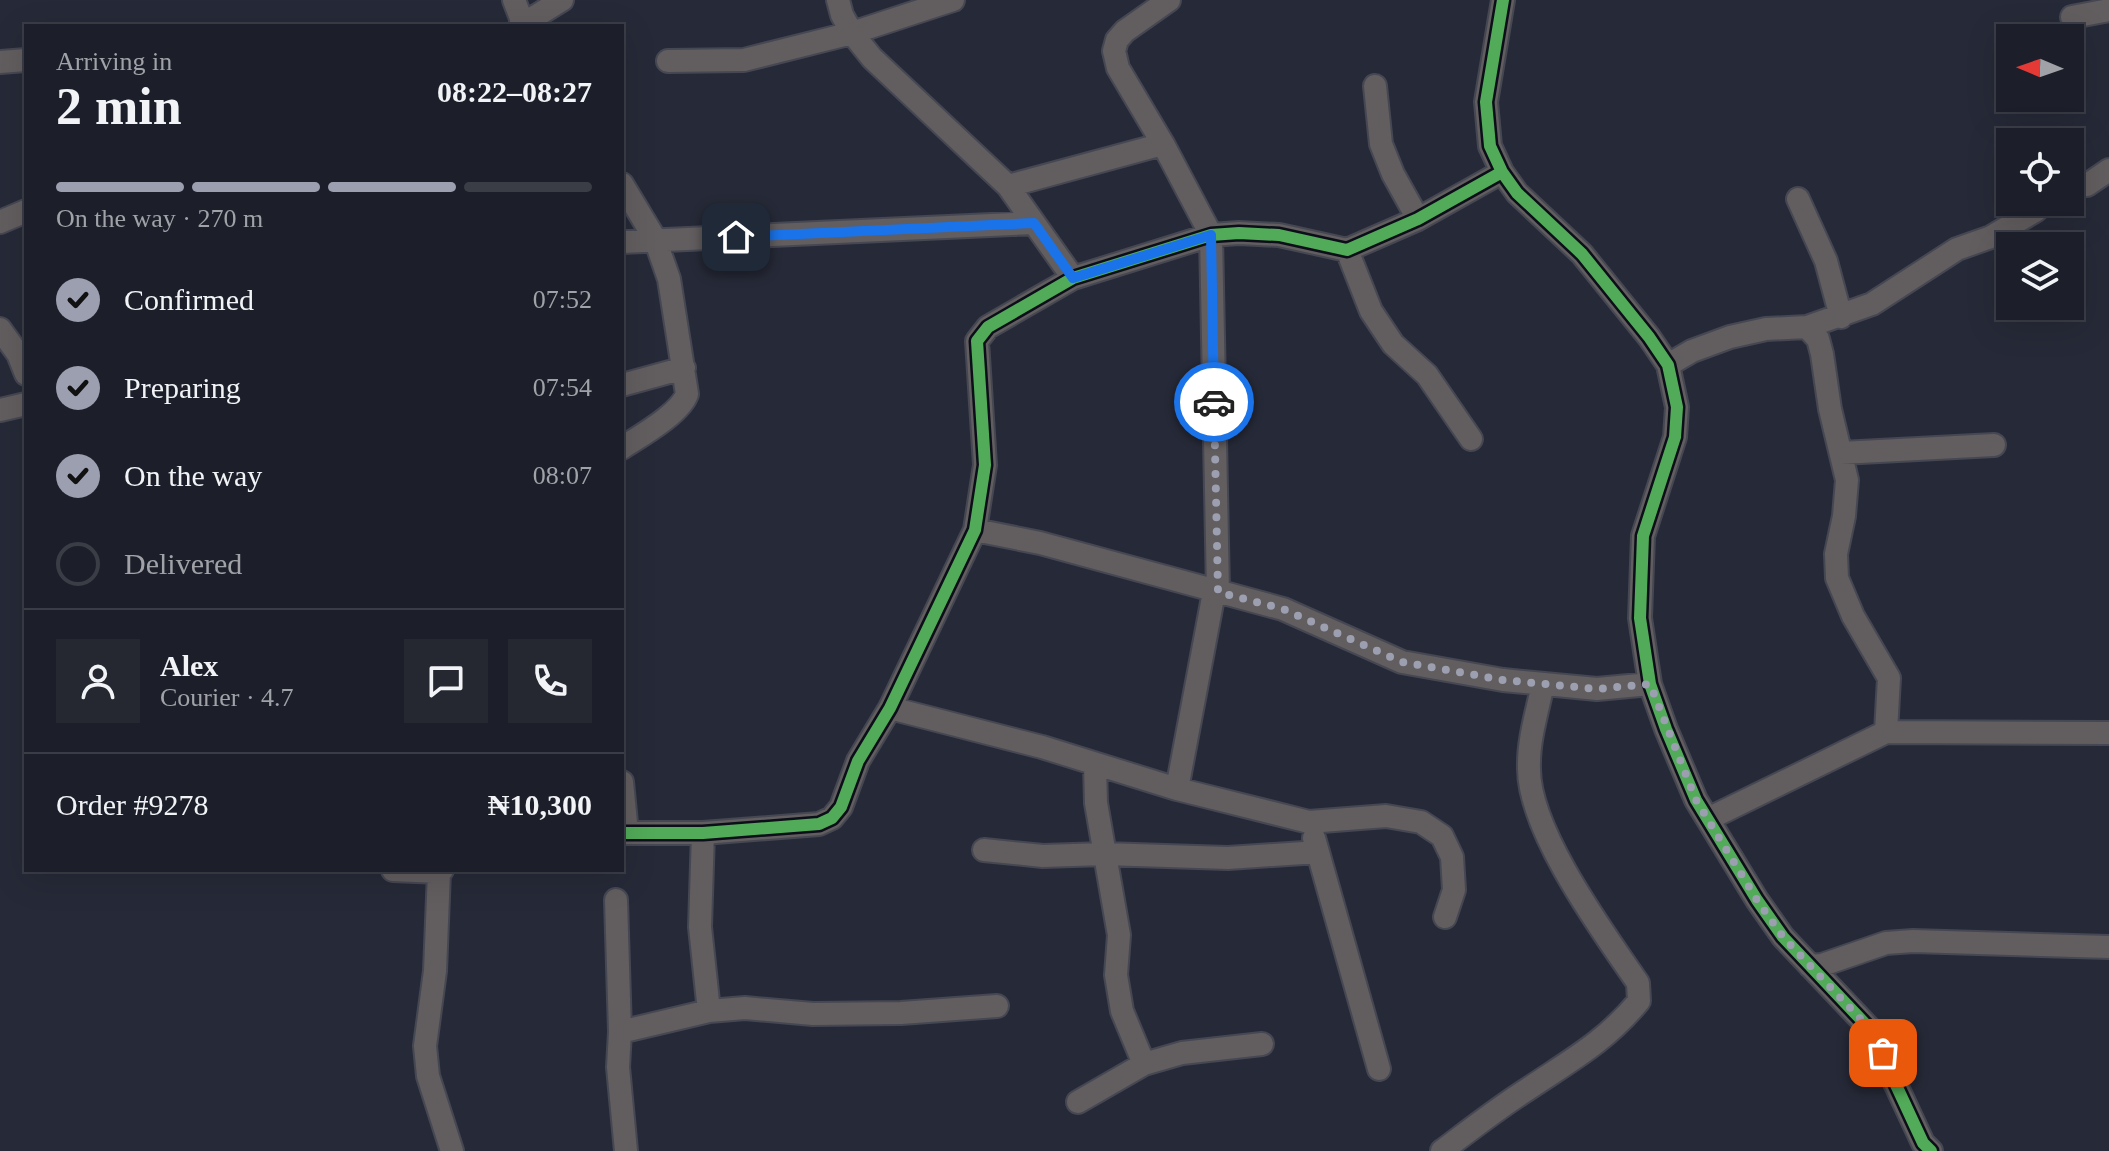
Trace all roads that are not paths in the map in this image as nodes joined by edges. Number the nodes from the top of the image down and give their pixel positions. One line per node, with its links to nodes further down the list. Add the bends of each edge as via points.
1 (514, 0): 9 (street)
2 (562, 0): 10 (street)
3 (838, 0): 11 (street)
4 (953, 0): 11 (street)
5 (1169, 0): 16 (street, via 1125,31 1114,51 1118,68)
6 (1503, 0): 18 (street, via 1486,102 1490,146)
7 (2109, 10): 8 (street)
8 (2072, 17)
9 (522, 24)
10 (524, 24)
11 (852, 33): 13 (street, via 744,60); 20 (street)
12 (24, 60): 14 (street)
13 (668, 61)
14 (0, 62)
15 (1375, 86): 25 (street, via 1381,144)
16 (1163, 144): 20 (street); 28 (street)
17 (2109, 170): 19 (street)
18 (1502, 172): 25 (street); 36 (street, via 1582,254)
19 (2084, 185)
20 (1008, 186): 27 (street)
21 (624, 187): 29 (street)
22 (1798, 199): 33 (street, via 1826,261)
23 (24, 212): 26 (street)
24 (2027, 216): 33 (street, via 1957,249 1872,304)
25 (1418, 219): 31 (street)
26 (0, 222)
27 (1034, 223): 29 (street); 32 (street)
28 (1211, 235): 31 (street, via 1279,235); 32 (street); 47 (street)
29 (655, 239): 30 (street); 37 (street, via 669,279)
30 (624, 242)
31 (1347, 250): 42 (street, via 1371,311 1393,344 1427,375)
32 (1073, 278): 46 (street, via 988,327 977,341 985,465)
33 (1841, 317): 34 (street)
34 (1807, 327): 36 (street, via 1730,337); 45 (street, via 1818,339)
35 (0, 329): 38 (street)
36 (1668, 365): 49 (street, via 1677,407 1675,437 1643,536 1640,618)
37 (684, 368): 39 (street); 44 (street, via 685,401)
38 (24, 369)
39 (624, 384)
40 (24, 405): 41 (street)
41 (0, 410)
42 (1471, 439)
43 (1994, 445): 45 (street)
44 (624, 447)
45 (1841, 453): 51 (street, via 1847,480 1837,578 1889,678)
46 (975, 530): 47 (street); 50 (street)
47 (1216, 592): 48 (street, via 1283,609 1402,662); 54 (street)
48 (1543, 684): 49 (street, via 1597,689); 77 (street, via 1528,771 1534,801 1560,864 1638,983 1639,1001 1618,1027 1587,1051)
49 (1650, 684): 55 (street)
50 (890, 708): 53 (street); 58 (street, via 832,818 819,824)
51 (1886, 732): 52 (street); 55 (street)
52 (2109, 733)
53 (1095, 765): 54 (street); 62 (street)
54 (1177, 789): 56 (street)
55 (1708, 819): 67 (street, via 1783,937)
56 (1309, 822): 60 (street); 61 (street); 65 (street, via 1386,816 1421,822 1442,836 1452,857 1454,890)
57 (624, 833): 58 (street)
58 (703, 833): 69 (street, via 700,927)
59 (984, 850): 62 (street, via 1043,856)
60 (1318, 852): 61 (street); 73 (street)
61 (1295, 853): 62 (street, via 1228,858)
62 (1104, 854): 72 (street, via 1119,935 1116,975 1122,1011)
63 (441, 872): 75 (street, via 425,1046 428,1076)
64 (616, 900): 70 (street)
65 (1445, 917)
66 (2109, 947): 67 (street, via 1913,941 1886,943)
67 (1810, 966): 78 (street, via 1870,1029)
68 (997, 1006): 69 (street, via 887,1013)
69 (709, 1011): 70 (street)
70 (620, 1032): 76 (street)
71 (1262, 1044): 72 (street, via 1182,1053)
72 (1144, 1064): 74 (street)
73 (1379, 1069)
74 (1078, 1102)
75 (452, 1151)
76 (626, 1151)
77 (1442, 1151)
78 (1931, 1151)

